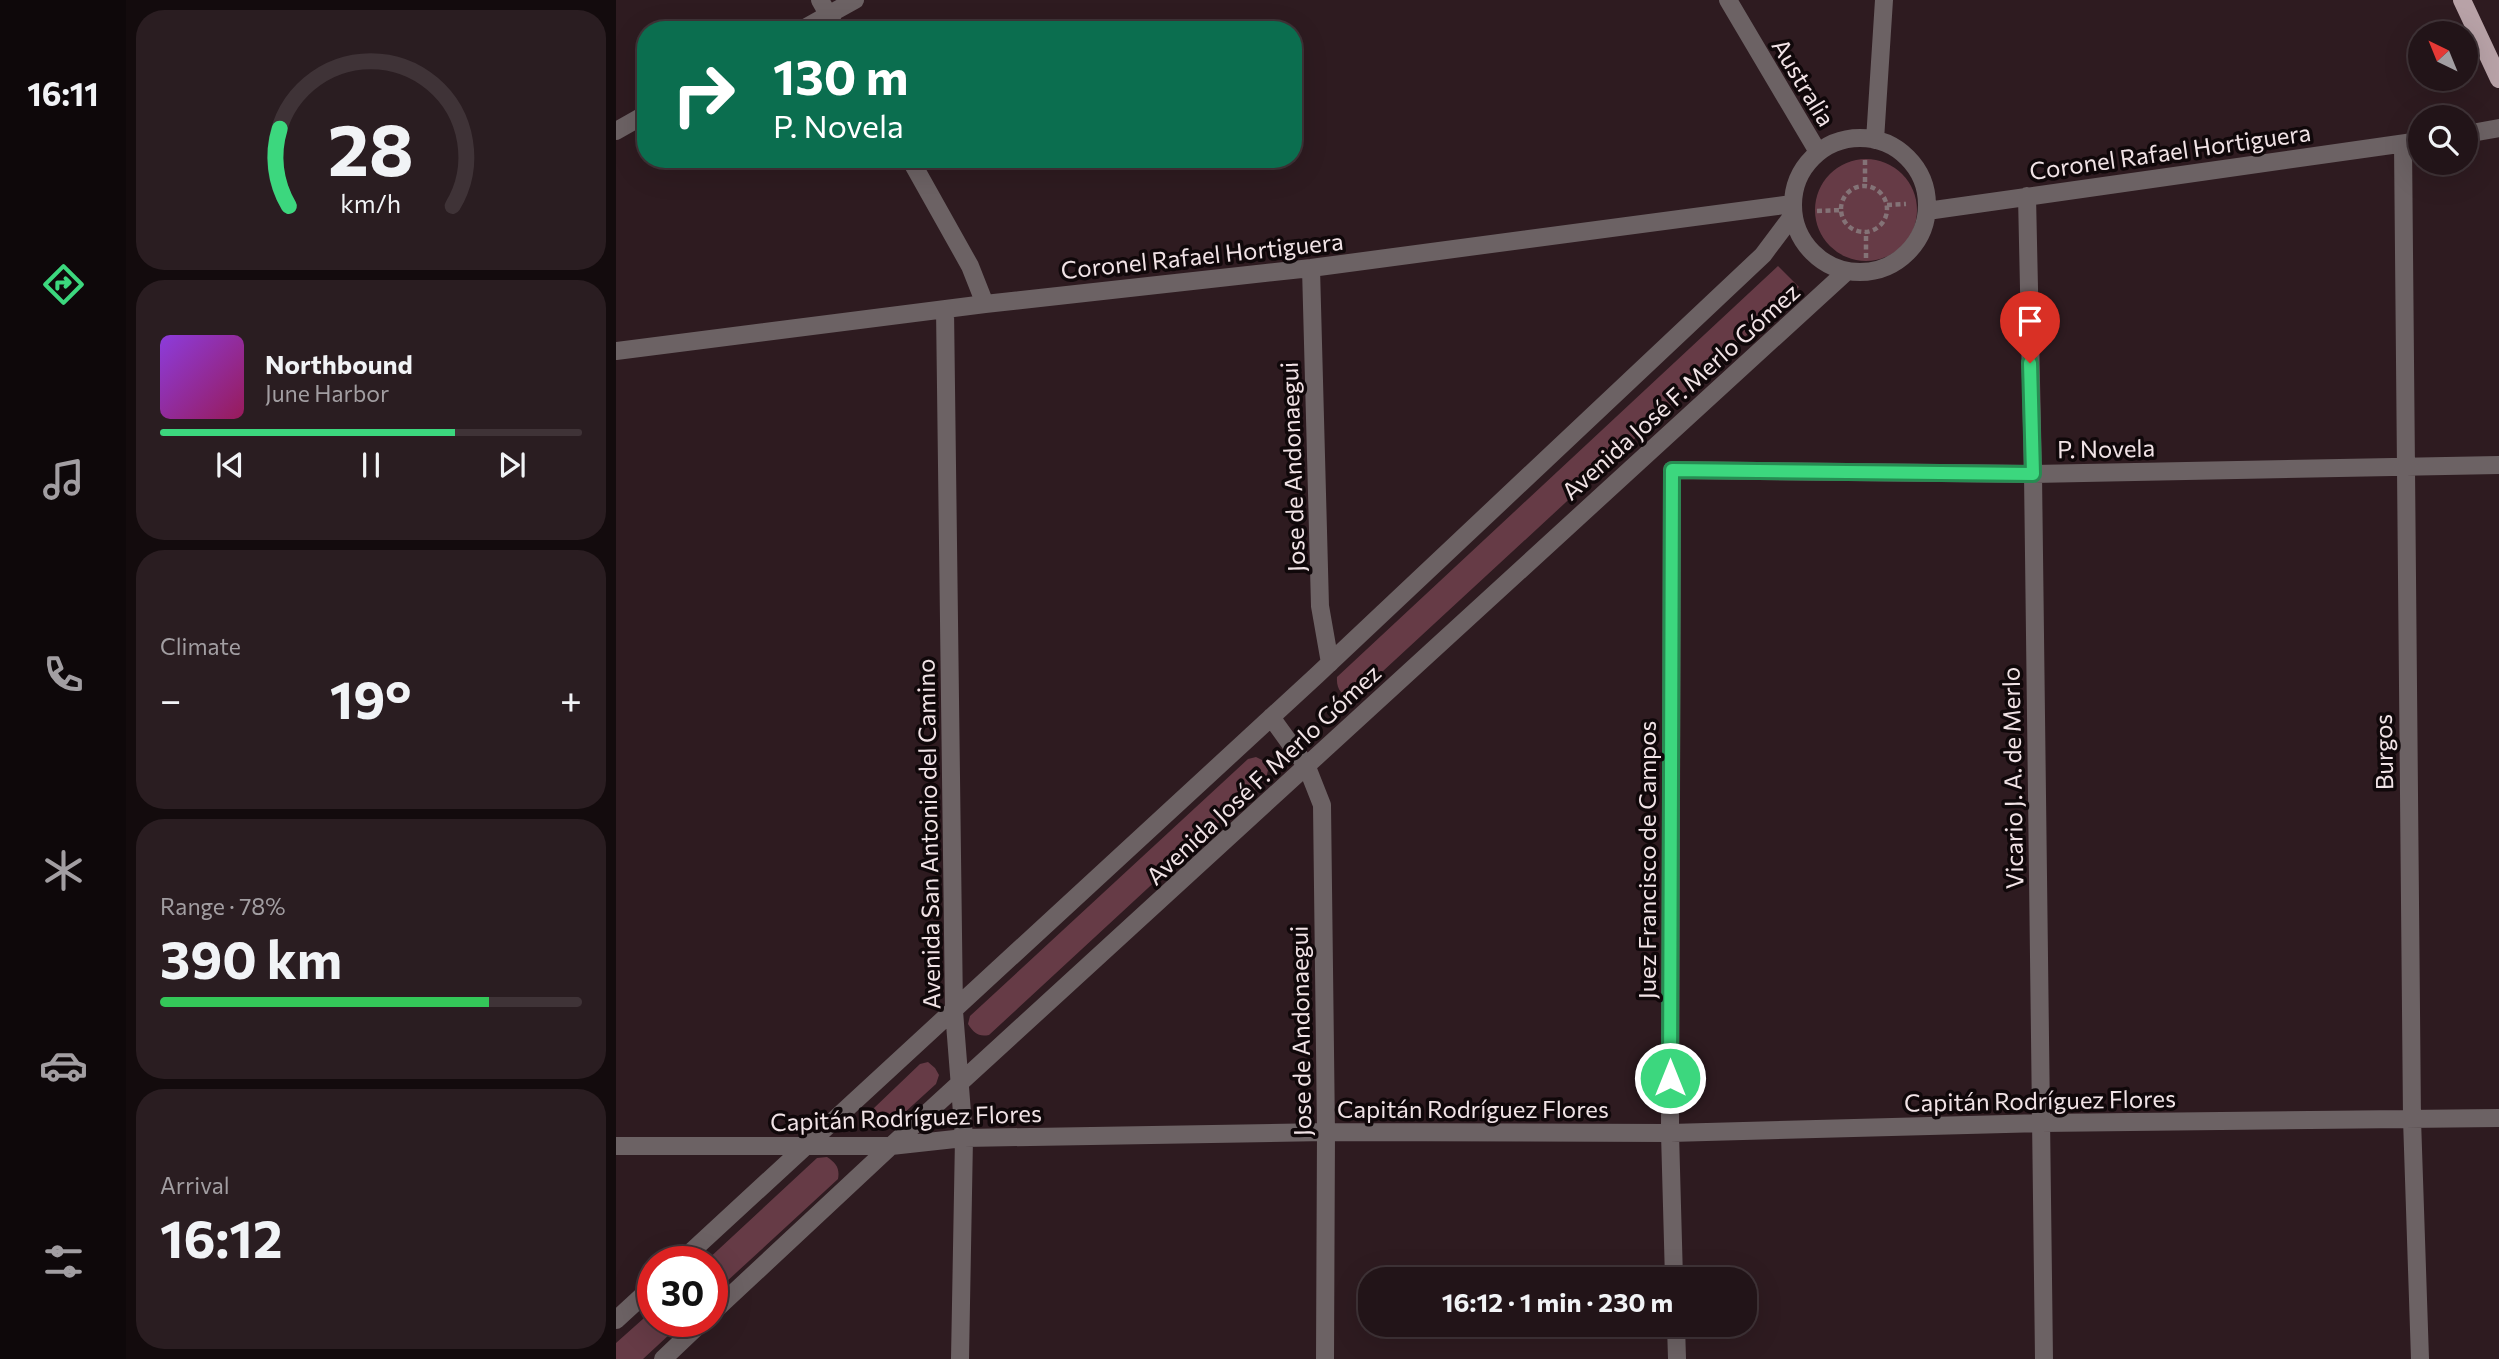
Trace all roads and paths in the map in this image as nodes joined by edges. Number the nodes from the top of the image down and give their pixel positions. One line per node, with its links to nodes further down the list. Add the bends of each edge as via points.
1 (855, 0): 5 (street)
2 (1728, 0): 13 (street, Australia)
3 (1884, 0): 11 (street)
4 (2462, 0): 6 (main road)
5 (829, 15)
6 (2499, 79)
7 (637, 119): 9 (street)
8 (2499, 128): 10 (street)
9 (616, 131)
10 (2478, 132)
11 (1875, 140): 13 (street, via 1848,139); 18 (street, via 1899,150 1917,169)
12 (2408, 143): 16 (street, Coronel Rafael Hortiguera)
13 (1818, 152): 17 (street, Avenida José F. Merlo Gómez, via 1795,184)
14 (915, 168): 23 (street, via 970,266)
15 (2410, 175): 28 (street, Burgos)
16 (2027, 196): 18 (street, Coronel Rafael Hortiguera); 30 (street, Vicario J. A. de Merlo)
17 (1792, 210): 20 (street, Coronel Rafael Hortiguera); 21 (street, via 1810,252); 31 (street, Avenida José F. Merlo Gómez, via 1763,255)
18 (1927, 211): 22 (street, via 1914,246 1901,259)
19 (1866, 232): 19 (path, via 1846,224 1840,210 1847,192 1865,185 1876,188 1887,205 1883,223); 22 (path)
20 (1311, 268): 23 (street, Coronel Rafael Hortiguera); 31 (street, Jose de Andonaegui, via 1320,606)
21 (1846, 272): 22 (street); 26 (street, Avenida José F. Merlo Gómez)
22 (1866, 273)
23 (985, 304): 24 (street, Coronel Rafael Hortiguera)
24 (945, 309): 25 (street, Coronel Rafael Hortiguera); 34 (street, Avenida San Antonio del Camino)
25 (616, 351)
26 (1649, 452): 29 (street); 33 (street, Avenida José F. Merlo Gómez)
27 (2499, 464): 28 (street, P. Novela)
28 (2404, 466): 30 (street, P. Novela); 37 (street, Burgos)
29 (1672, 470): 30 (street, P. Novela); 40 (street, Juez Francisco de Campos)
30 (2033, 474): 38 (street, Vicario J. A. de Merlo)
31 (1330, 663): 32 (street, Avenida José F. Merlo Gómez)
32 (1271, 718): 33 (street, Jose de Andonaegui); 34 (street, Avenida José F. Merlo Gómez)
33 (1307, 767): 35 (street, Avenida José F. Merlo Gómez); 39 (street, Jose de Andonaegui, via 1322,805)
34 (954, 1011): 35 (street, Avenida San Antonio del Camino); 44 (street, Avenida José F. Merlo Gómez)
35 (960, 1084): 41 (street, Avenida San Antonio del Camino); 43 (street, Avenida José F. Merlo Gómez)
36 (2499, 1118): 37 (street, Capitán Rodríguez Flores)
37 (2412, 1119): 38 (street, Capitán Rodríguez Flores); 57 (street, Burgos)
38 (2041, 1123): 40 (street, Capitán Rodríguez Flores); 56 (street, Vicario J. A. de Merlo)
39 (1326, 1132): 40 (street, Capitán Rodríguez Flores); 41 (street, Capitán Rodríguez Flores); 54 (street, Jose de Andonaegui)
40 (1670, 1133): 46 (street, Juez Francisco de Campos)
41 (964, 1138): 43 (street, Capitán Rodríguez Flores); 53 (street, Avenida San Antonio del Camino)
42 (616, 1146): 44 (street, Capitán Rodríguez Flores)
43 (891, 1146): 44 (street, Capitán Rodríguez Flores); 47 (street, Avenida José F. Merlo Gómez)
44 (804, 1147): 45 (street, Avenida José F. Merlo Gómez)
45 (697, 1246)
46 (1674, 1267)
47 (728, 1298)
48 (637, 1301): 49 (street)
49 (616, 1320)
50 (686, 1337): 52 (street)
51 (1676, 1337): 55 (street)
52 (663, 1359)
53 (960, 1359)
54 (1325, 1359)
55 (1677, 1359)
56 (2045, 1359)
57 (2420, 1359)

